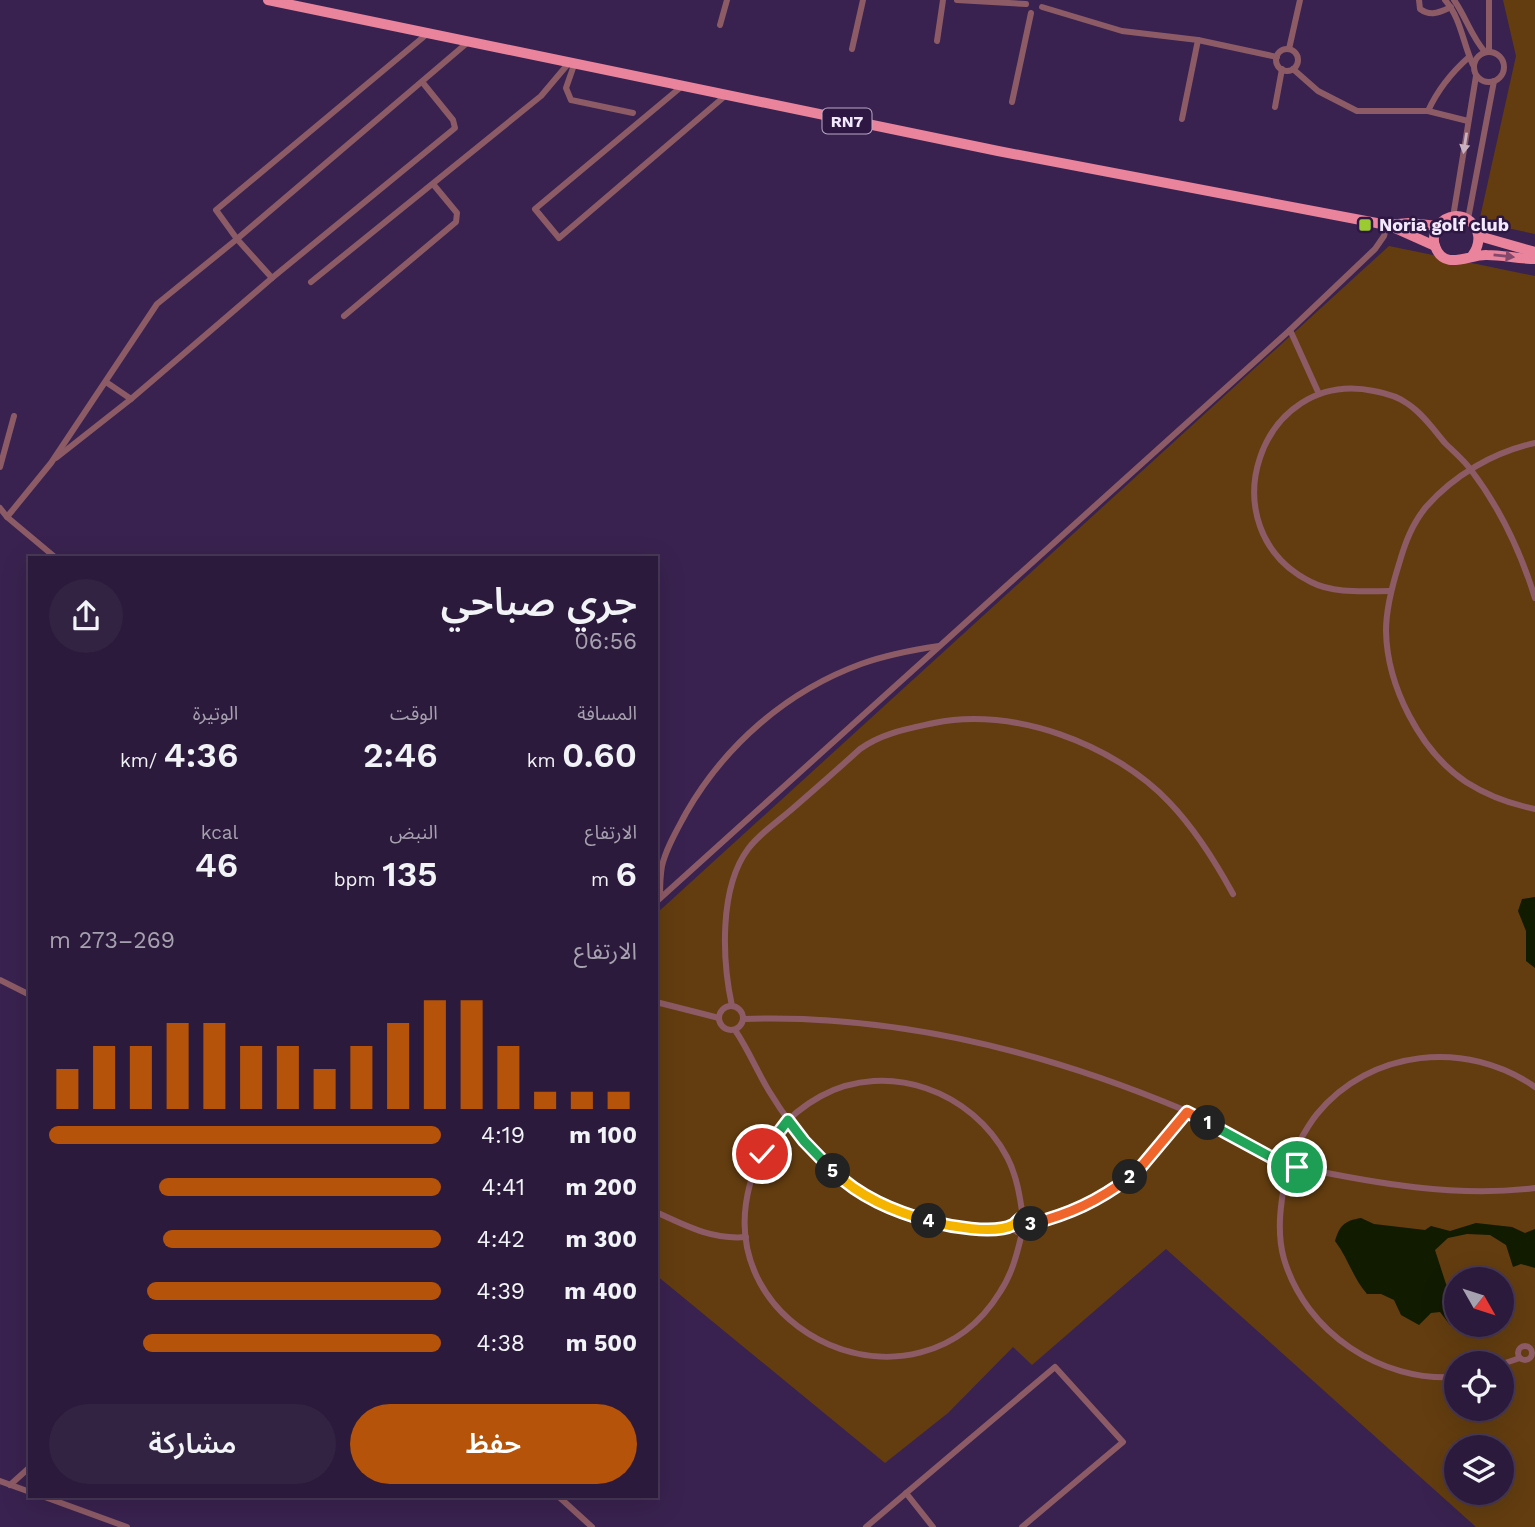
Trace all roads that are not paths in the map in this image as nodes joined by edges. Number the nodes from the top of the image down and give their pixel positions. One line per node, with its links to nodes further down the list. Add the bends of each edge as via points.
1 (268, 0): 16 (main road, RN7)
2 (727, 0): 15 (street)
3 (863, 0): 20 (street)
4 (943, 0): 18 (street)
5 (957, 0): 10 (street)
6 (1300, 0): 21 (street)
7 (1419, 0): 13 (street, via 1420,9 1430,14)
8 (1445, 0): 13 (street)
9 (1489, 0): 22 (street)
10 (976, 1): 11 (street)
11 (1026, 2): 14 (street)
12 (1042, 4): 14 (street, via 1038,12); 17 (street, via 1122,31)
13 (1453, 4): 22 (street); 24 (street)
14 (1031, 13): 34 (street)
15 (720, 25)
16 (427, 34): 19 (main road, RN7); 46 (street, via 216,210)
17 (1198, 40): 23 (street); 38 (street)
18 (937, 41)
19 (467, 43): 25 (main road, RN7); 31 (street)
20 (852, 49)
21 (1289, 49): 23 (street); 27 (street, via 1297,57)
22 (1487, 52): 26 (street, via 1477,57); 30 (street, via 1499,55 1504,64 1502,75)
23 (1277, 57): 28 (street)
24 (1469, 57): 26 (street); 36 (street, via 1453,71)
25 (571, 64): 32 (main road, RN7); 37 (street, via 566,88 571,100); 40 (street, via 541,96)
26 (1473, 66): 29 (street)
27 (1293, 68): 28 (street); 36 (street, via 1318,92 1357,111)
28 (1282, 69): 35 (street)
29 (1476, 76): 30 (street); 39 (street)
30 (1494, 81): 42 (street)
31 (423, 83): 46 (street); 51 (street, via 455,128)
32 (681, 87): 33 (main road, RN7); 33 (street, via 535,209 559,238)
33 (725, 96): 43 (main road, RN7)
34 (1012, 102)
35 (1276, 107)
36 (1427, 111): 39 (street)
37 (632, 113)
38 (1182, 118)
39 (1468, 121): 41 (street, one-way to 41)
40 (433, 184): 52 (street); 53 (street, via 457,213 456,222)
41 (1453, 217): 42 (main road); 44 (main road)
42 (1468, 219): 45 (main road)
43 (1387, 225): 44 (main road, RN7); 47 (main road, RN7); 54 (street, via 1375,249)
44 (1438, 226): 47 (main road)
45 (1479, 236): 48 (main road); 49 (main road)
46 (237, 239): 51 (street); 55 (street, via 157,304)
47 (1435, 246): 49 (main road, RN7, via 1451,261)
48 (1535, 252)
49 (1472, 256): 50 (main road, RN7, one-way to 50)
50 (1535, 259)
51 (272, 278): 57 (street)
52 (312, 282)
53 (344, 316)
54 (1290, 330): 56 (street); 68 (street)
55 (106, 382): 57 (street); 60 (street)
56 (1319, 394): 62 (street, via 1360,388 1408,404); 66 (street, via 1281,421 1264,443 1255,469 1253,497 1259,522 1270,547 1312,583 1331,589)
57 (131, 399): 60 (street)
58 (14, 416): 61 (street)
59 (1535, 443): 62 (street)
60 (51, 463): 64 (street)
61 (0, 467)
62 (1471, 469): 66 (street, via 1426,508 1408,535); 67 (street, via 1506,526)
63 (0, 508): 64 (street)
64 (7, 517): 65 (street)
65 (54, 556)
66 (1390, 591): 69 (street, via 1386,631 1390,665 1418,730 1464,780 1492,797)
67 (1535, 598)
68 (940, 646): 71 (street); 71 (street, via 859,664 810,688 759,723 698,792 671,841)
69 (1535, 809)
70 (1233, 894): 75 (street, via 1168,800 1122,764 1039,727 1017,721 955,718 872,740 757,839 740,862 729,899 725,933)
71 (658, 900)
72 (0, 981): 73 (street)
73 (28, 994)
74 (658, 1002): 76 (street)
75 (732, 1006): 76 (street); 77 (street, via 741,1010)
76 (719, 1017): 78 (street, via 722,1027)
77 (744, 1019): 78 (street); 80 (street, via 795,1017 906,1027 1052,1063)
78 (735, 1030): 81 (street)
79 (1535, 1087): 82 (street, via 1508,1070 1462,1058 1414,1058 1387,1065 1337,1094 1317,1114)
80 (1187, 1112): 83 (street); 90 (street, via 1140,1168 1106,1195 1063,1216)
81 (788, 1120): 88 (street, via 824,1095 854,1084 887,1081 929,1088 967,1109 997,1140 1016,1179); 89 (street, via 838,1176 875,1202 948,1226 987,1229); 92 (street, via 753,1173)
82 (1292, 1155): 83 (street); 84 (street)
83 (1278, 1161): 85 (street)
84 (1297, 1167): 85 (street); 86 (street, via 1402,1187)
85 (1286, 1174): 96 (street, via 1279,1231 1283,1257 1290,1277 1319,1319 1361,1357 1416,1376)
86 (1535, 1188)
87 (658, 1213): 92 (street, via 713,1236)
88 (1023, 1218): 89 (street); 90 (street)
89 (1014, 1224): 91 (street)
90 (1029, 1225): 91 (street)
91 (1022, 1233): 92 (street, via 1004,1284 974,1323 922,1352 882,1357 843,1352 792,1323 766,1293)
92 (746, 1237)
93 (1520, 1358): 94 (street); 94 (street, via 1518,1351 1523,1345 1531,1347); 95 (street)
94 (1533, 1358)
95 (1514, 1360)
96 (1444, 1378)
97 (28, 1469): 99 (street)
98 (0, 1481): 99 (street)
99 (10, 1485): 100 (street)
100 (28, 1491)
101 (906, 1493): 106 (street); 107 (street); 108 (street, via 1055,1367 1123,1442)
102 (47, 1498): 104 (street)
103 (560, 1498): 105 (street)
104 (127, 1527)
105 (592, 1527)
106 (866, 1527)
107 (933, 1527)
108 (1022, 1527)

